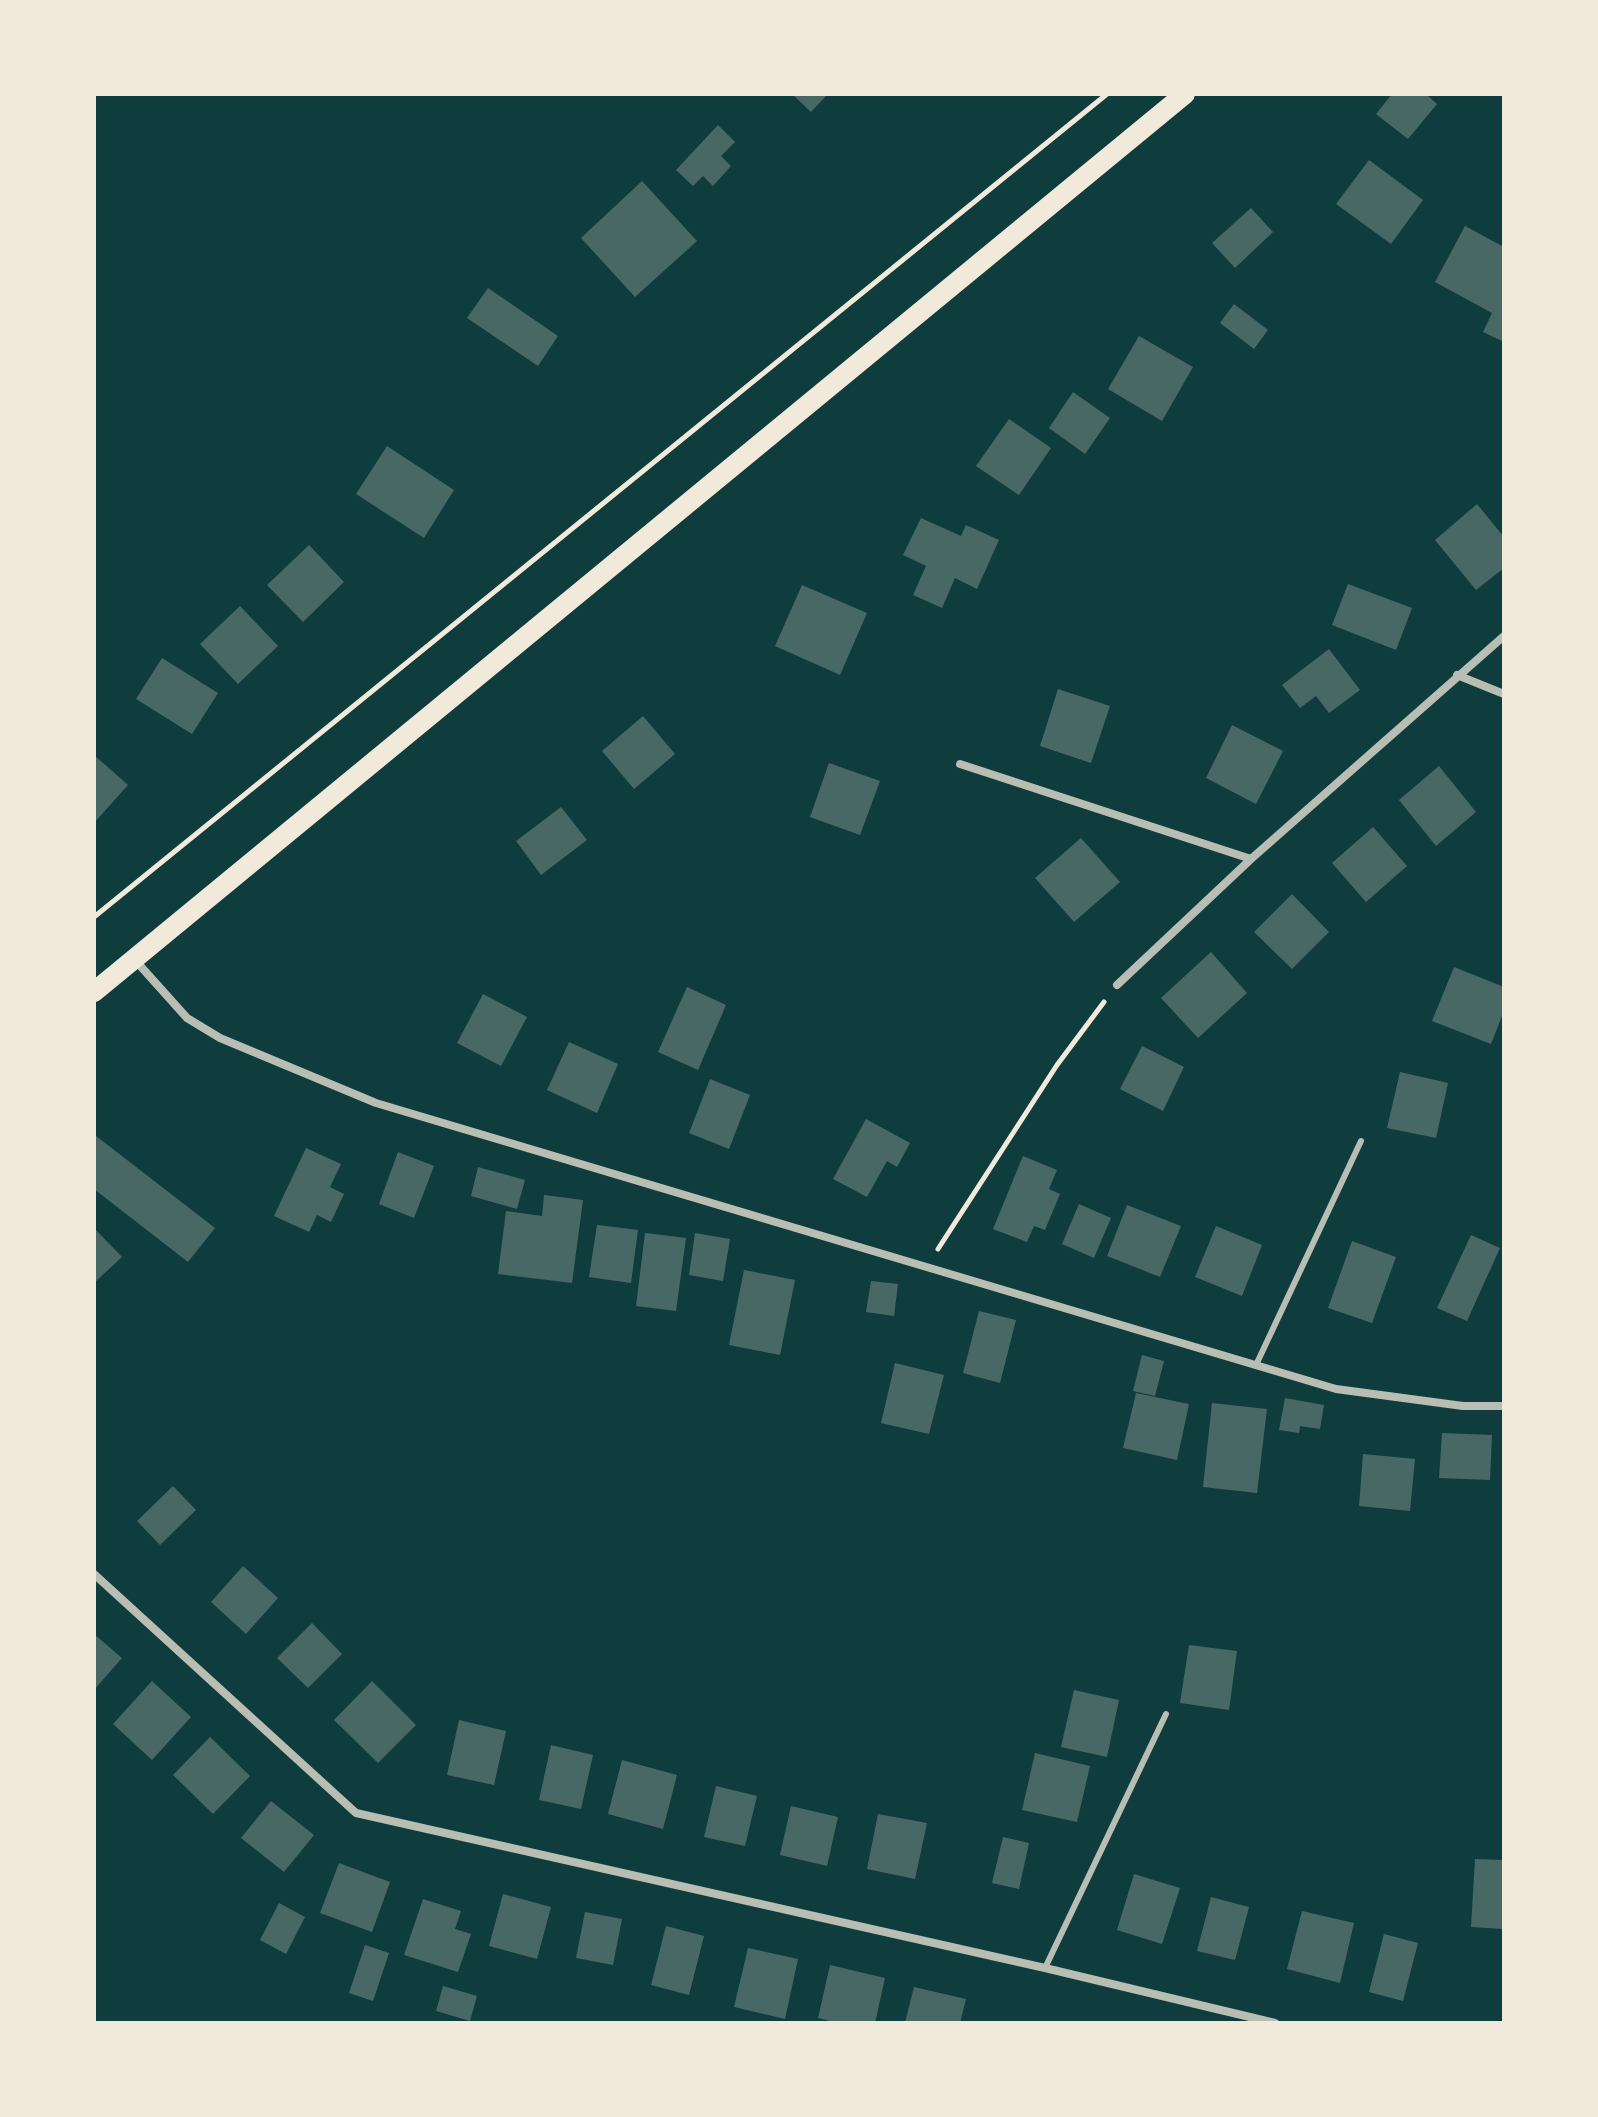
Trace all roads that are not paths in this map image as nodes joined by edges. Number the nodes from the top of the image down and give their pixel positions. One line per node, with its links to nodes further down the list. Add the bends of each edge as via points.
1 (1185, 94): 7 (main road)
2 (1504, 636): 3 (street)
3 (1457, 675): 4 (street); 6 (street)
4 (1504, 694)
5 (960, 764): 6 (street)
6 (1251, 859): 8 (street)
7 (134, 960): 9 (main road); 11 (street, via 187,1018 220,1038 376,1103)
8 (1117, 985)
9 (94, 992)
10 (1361, 1141): 11 (lane)
11 (1256, 1365): 12 (street, via 1336,1389 1463,1406)
12 (1504, 1406)
13 (94, 1574): 15 (street, via 356,1813)
14 (1166, 1714): 15 (lane)
15 (1045, 1968): 16 (street)
16 (1275, 2023)

